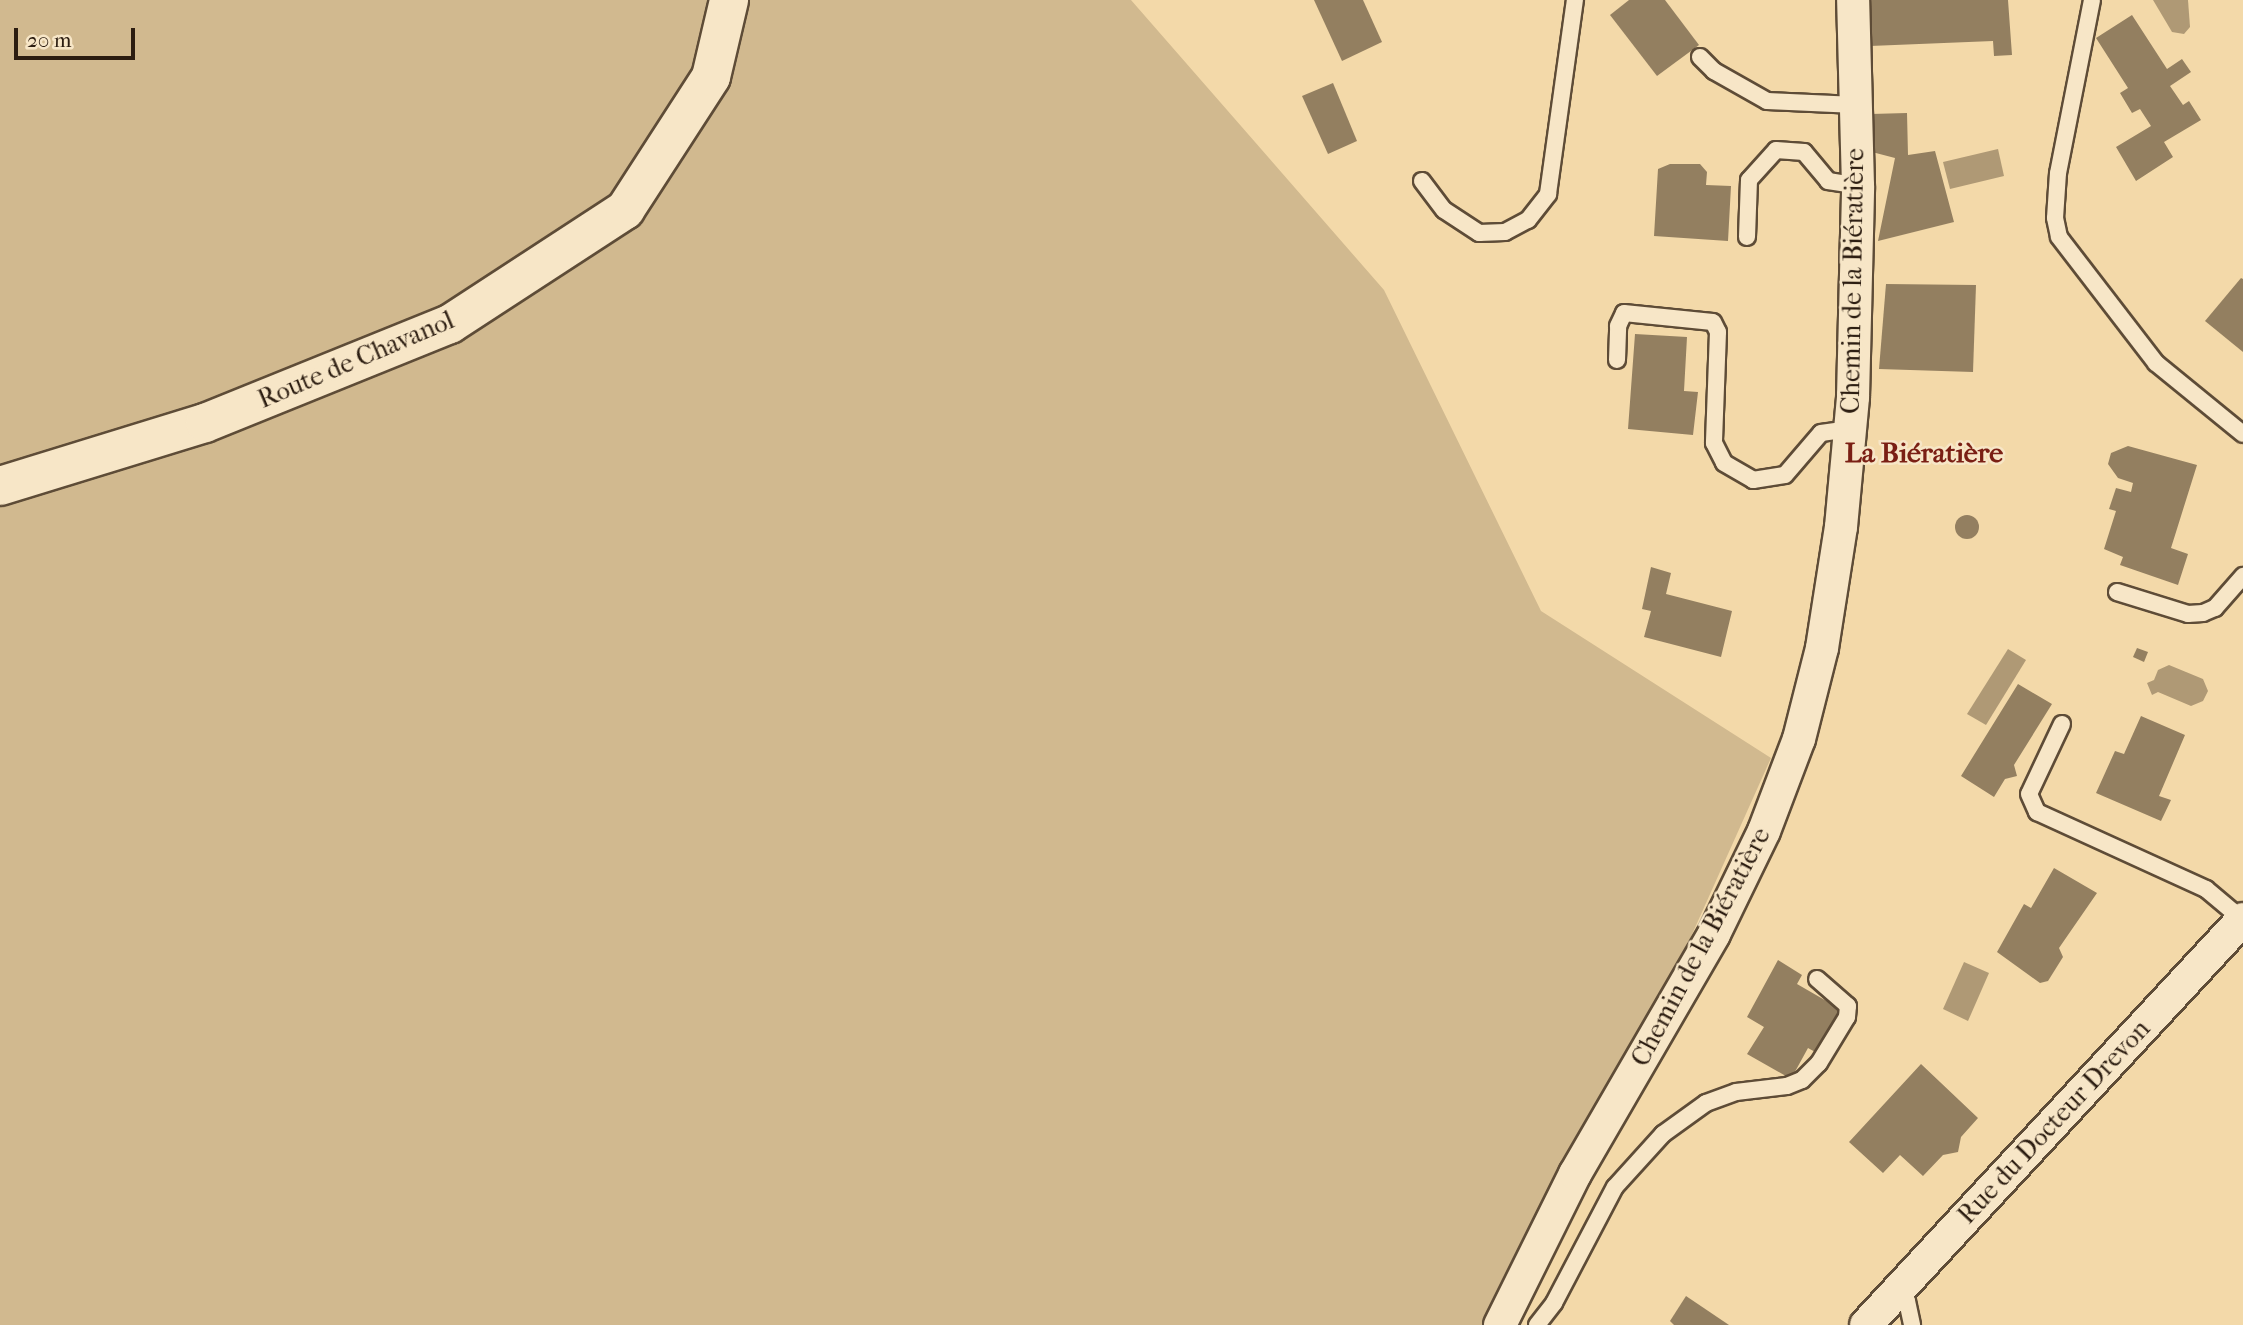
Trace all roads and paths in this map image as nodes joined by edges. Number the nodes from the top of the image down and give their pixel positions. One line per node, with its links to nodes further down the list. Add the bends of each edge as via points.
1 (729, 0): 13 (street, Route de Chavanol, via 711,77 625,210 450,324 205,422)
2 (1575, 0): 7 (lane, via 1548,194 1528,220 1505,232 1479,233 1444,209)
3 (1853, 0): 6 (street, Chemin de la Biératière)
4 (2092, 0): 12 (lane, via 2057,173 2054,218 2059,237 2156,363)
5 (1700, 57): 6 (lane, via 1714,71 1767,101)
6 (1856, 105): 8 (street, Chemin de la Biératière)
7 (1422, 181)
8 (1858, 186): 9 (lane, via 1828,181 1804,152 1776,150 1749,180); 11 (street, Chemin de la Biératière)
9 (1747, 237)
10 (1618, 360): 11 (lane, via 1618,326 1624,313 1713,322 1718,332 1714,443 1724,463 1753,480 1785,475 1821,433)
11 (1850, 429): 20 (street, Chemin de la Biératière, via 1841,527 1822,648 1799,739 1764,831 1714,934 1575,1174)
12 (2243, 434)
13 (0, 486)
14 (2243, 576): 15 (lane, via 2215,608 2203,613 2188,614)
15 (2117, 592)
16 (2062, 724): 17 (lane, via 2029,794 2037,812 2206,888)
17 (2243, 920): 19 (street, Rue du Docteur Drevon)
18 (1817, 979): 21 (lane, via 1848,1006 1847,1017 1819,1063 1802,1080 1787,1086 1736,1092 1706,1103 1663,1134 1615,1187 1554,1303)
19 (1896, 1289): 22 (street, Rue du Docteur Drevon); 23 (lane, via 1907,1301)
20 (1500, 1325)
21 (1537, 1325)
22 (1866, 1325)
23 (1912, 1325)

